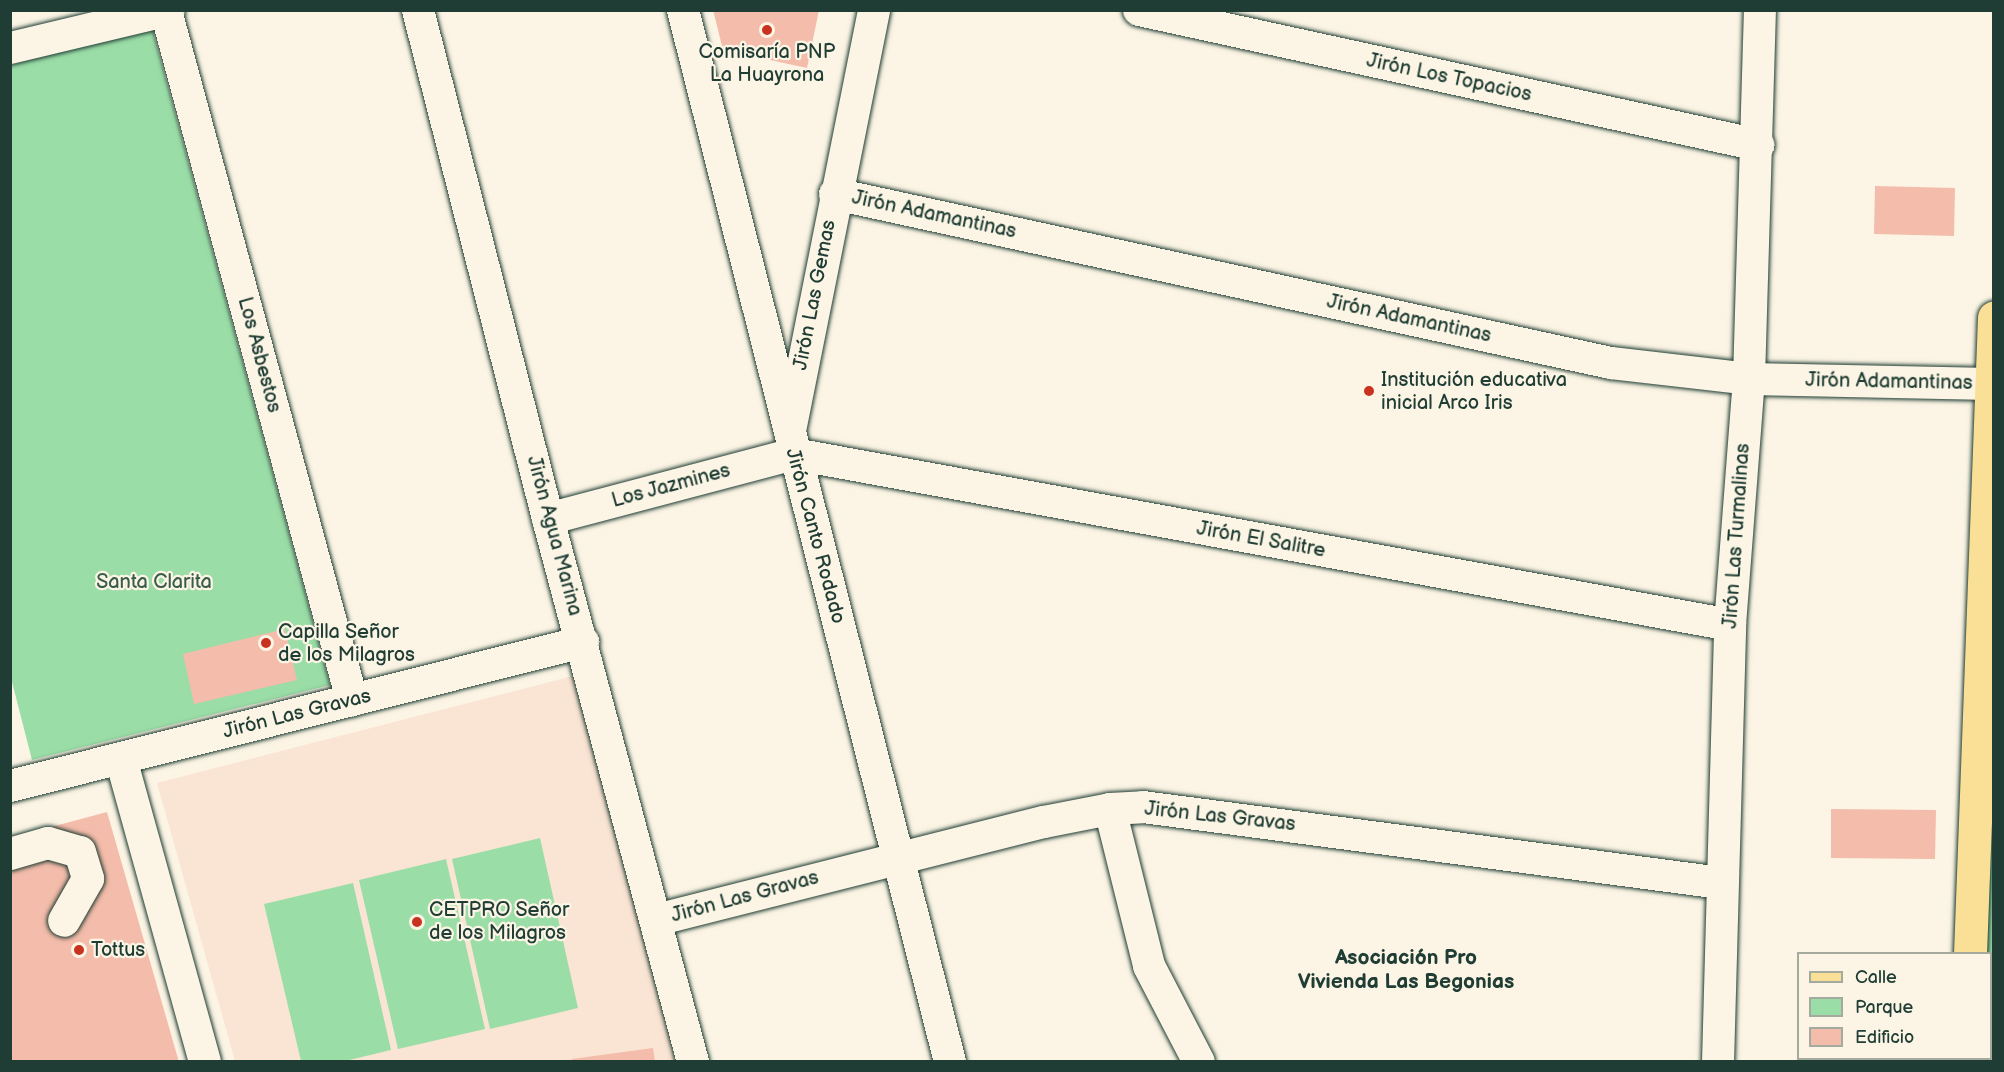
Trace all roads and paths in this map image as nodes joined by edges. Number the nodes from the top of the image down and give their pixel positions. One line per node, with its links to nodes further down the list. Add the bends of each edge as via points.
1 (418, 10): 14 (street, Jirón Agua Marina)
2 (683, 10): 13 (street, Jirón Canto Rodado)
3 (874, 10): 9 (street, Jirón Las Gemas)
4 (1139, 10): 8 (street, Jirón Los Topacios)
5 (1760, 10): 8 (street, Jirón Las Turmalinas)
6 (167, 11): 7 (street); 18 (street, Los Asbestos)
7 (10, 48)
8 (1758, 145): 11 (street, Jirón Las Turmalinas)
9 (835, 194): 11 (street, Jirón Adamantinas, via 1611,363); 13 (street, Jirón Las Gemas)
10 (1994, 317): 12 (main road)
11 (1749, 379): 12 (street, Jirón Adamantinas); 15 (street, Jirón Las Turmalinas)
12 (1991, 384): 16 (main road)
13 (791, 446): 14 (street, Los Jazmines); 15 (street, Jirón El Salitre); 23 (street, Jirón Canto Rodado)
14 (548, 519): 17 (street, Jirón Agua Marina)
15 (1730, 625): 24 (street, Jirón Las Turmalinas)
16 (1989, 639): 27 (main road, via 1972,833)
17 (583, 642): 18 (street, Jirón Las Gravas); 25 (street, Jirón Agua Marina)
18 (352, 700): 19 (street, Jirón Las Gravas)
19 (121, 759): 20 (street, Jirón Las Gravas); 28 (street)
20 (13, 776)
21 (1110, 809): 23 (street, Jirón Las Gravas); 24 (street, Jirón Las Gravas, via 1186,810); 31 (street, via 1149,966)
22 (10, 854): 26 (street, via 48,843 80,852 88,879)
23 (900, 856): 25 (street, Jirón Las Gravas); 30 (street, Jirón Canto Rodado)
24 (1721, 883): 32 (street, Jirón Las Turmalinas)
25 (656, 920): 29 (street, Jirón Agua Marina)
26 (64, 921)
27 (1970, 952)
28 (204, 1062)
29 (693, 1062)
30 (950, 1062)
31 (1199, 1062)
32 (1718, 1062)

